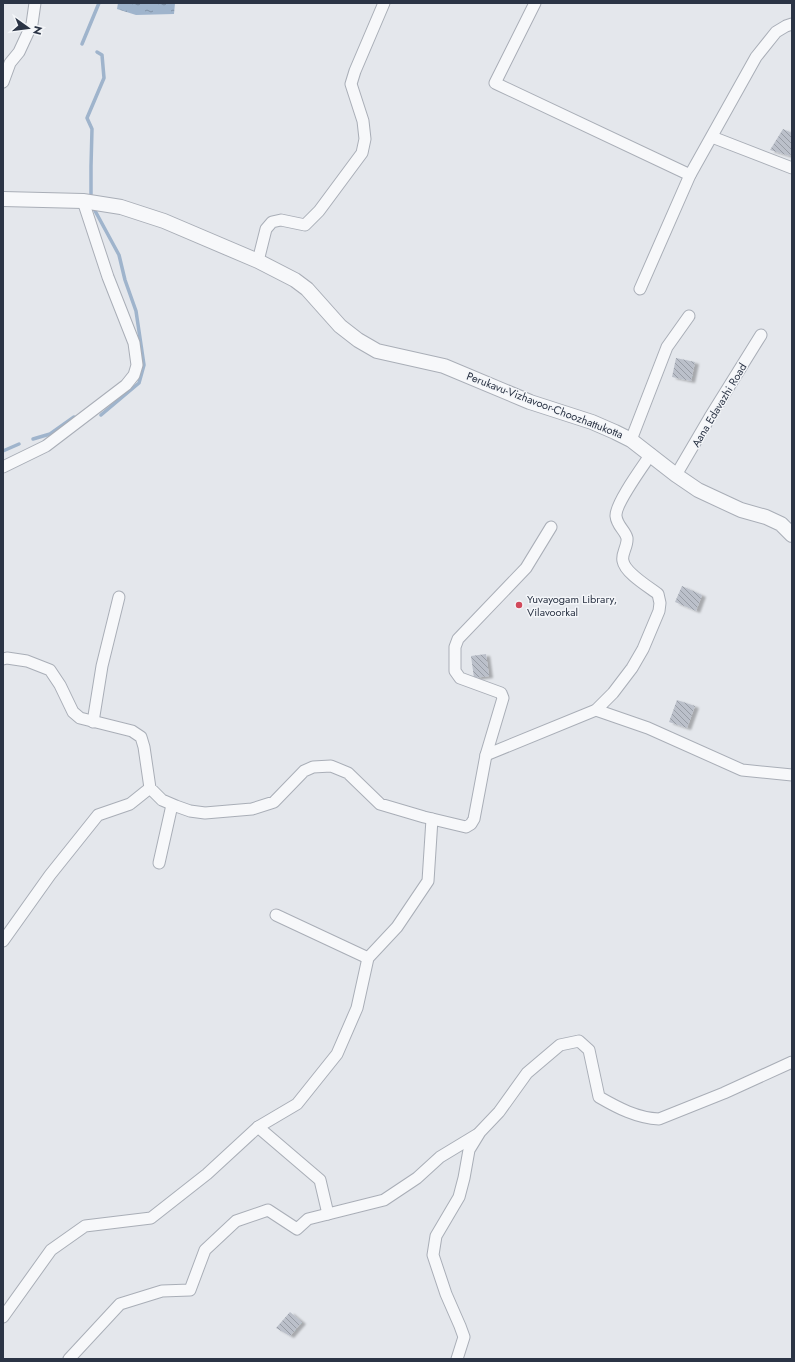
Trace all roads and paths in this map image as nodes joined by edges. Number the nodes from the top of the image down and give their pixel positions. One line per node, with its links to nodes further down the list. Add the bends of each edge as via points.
1 (35, 3): 5 (street, via 32,24 10,63)
2 (384, 3): 11 (street, via 352,84 363,120 365,139 362,153 305,226 281,220 272,222 263,236)
3 (535, 3): 8 (street, via 495,82)
4 (792, 24): 6 (street, via 776,32 756,57)
5 (3, 82)
6 (712, 137): 7 (street); 8 (street)
7 (792, 168)
8 (690, 175): 12 (street)
9 (3, 199): 10 (street, Perukavu-Vizhavoor-Choozhattukotta)
10 (83, 201): 11 (street, Perukavu-Vizhavoor-Choozhattukotta, via 121,207 143,214); 17 (street, via 108,277 134,342 134,375 126,385 46,446)
11 (258, 260): 15 (street, Perukavu-Vizhavoor-Choozhattukotta, via 296,280 340,326 377,351 444,366 530,402 592,422)
12 (640, 289)
13 (689, 316): 15 (street, via 667,347)
14 (761, 335): 18 (street, Aana Edavazhi Road)
15 (631, 440): 16 (street, Perukavu-Vizhavoor-Choozhattukotta)
16 (650, 454): 18 (street, Perukavu-Vizhavoor-Choozhattukotta); 23 (street, via 616,514 618,524 627,536 622,560 626,569 658,594 659,611 632,668)
17 (3, 467)
18 (676, 475): 20 (street, Perukavu-Vizhavoor-Choozhattukotta, via 721,502 781,524)
19 (551, 527): 25 (street, via 526,568 458,639 455,647 455,671 460,678 501,693 503,698)
20 (792, 534)
21 (119, 597): 24 (street, via 102,666)
22 (3, 659): 24 (street, via 27,661 50,670 73,712 80,718)
23 (596, 710): 25 (street); 26 (street, via 648,728 742,770)
24 (93, 722): 27 (street, via 132,731 140,737 144,747)
25 (486, 756): 29 (street, via 471,824 466,827)
26 (792, 775)
27 (150, 788): 28 (street, via 162,800); 32 (street, via 130,804 98,815)
28 (172, 804): 29 (street, via 190,811 205,813 252,809 274,802 304,771 313,767 331,766 348,773 380,804); 30 (street)
29 (432, 819): 33 (street, via 428,881 398,927)
30 (159, 863)
31 (276, 915): 33 (street)
32 (3, 941)
33 (368, 958): 35 (street, via 357,1008 337,1054 298,1104)
34 (792, 1062): 36 (street, via 659,1119 624,1111 599,1097 589,1050 579,1041 560,1045 527,1073 499,1112)
35 (258, 1127): 37 (street, via 320,1180); 38 (street, via 207,1174 151,1218 85,1226 51,1250)
36 (480, 1132): 37 (street, via 440,1157 417,1178 384,1200); 40 (street, via 469,1150 458,1197 436,1236 433,1255 464,1337)
37 (328, 1214): 39 (street, via 308,1219 297,1229 268,1210 236,1221 205,1250 190,1290 162,1291 120,1304)
38 (3, 1317)
39 (69, 1359)
40 (457, 1359)

